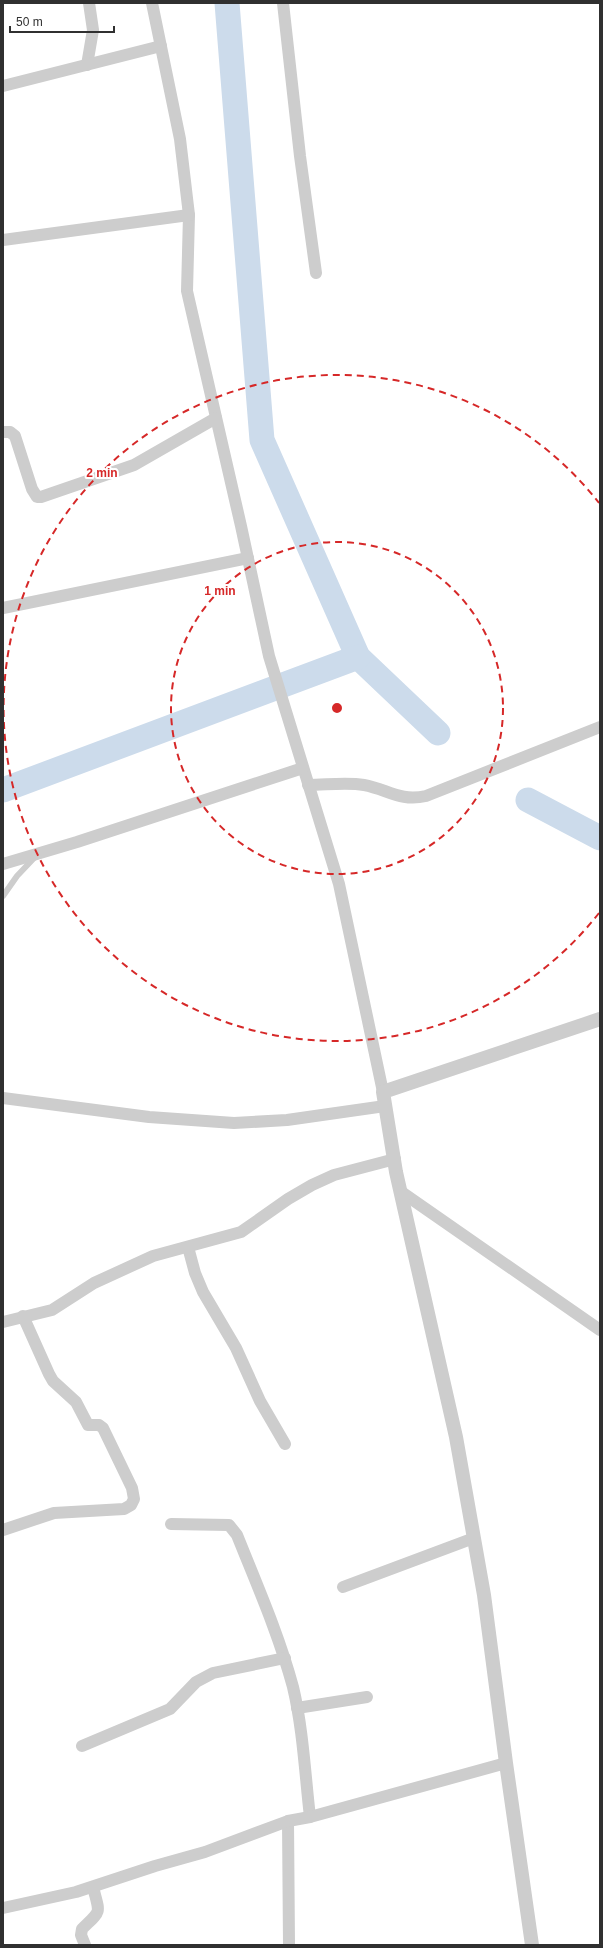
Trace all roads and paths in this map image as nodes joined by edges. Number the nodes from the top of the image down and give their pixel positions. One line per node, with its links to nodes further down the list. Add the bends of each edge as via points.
1 (89, 3): 5 (street, via 93,30)
2 (152, 3): 4 (street)
3 (283, 3): 9 (street)
4 (161, 46): 5 (street); 7 (street, via 180,139)
5 (86, 65): 6 (street)
6 (3, 86)
7 (189, 215): 8 (street); 10 (street, via 187,291)
8 (3, 240)
9 (316, 272)
10 (216, 418): 11 (street, via 134,465 41,497 32,490 15,436 10,432); 12 (street)
11 (3, 432)
12 (248, 558): 13 (street); 15 (street, via 269,656)
13 (3, 608)
14 (600, 727): 16 (street, via 416,798 403,797 364,785)
15 (303, 768): 16 (street); 17 (street)
16 (308, 785): 21 (street, via 339,884)
17 (40, 852): 18 (street); 19 (lane, via 17,876)
18 (3, 864)
19 (3, 896)
20 (600, 1019): 21 (street)
21 (383, 1092): 23 (street)
22 (3, 1098): 23 (street, via 149,1117 234,1123 287,1120)
23 (385, 1106): 24 (street)
24 (395, 1158): 25 (street); 26 (street, via 312,1185 241,1232)
25 (400, 1191): 29 (street); 33 (street, via 456,1437)
26 (188, 1246): 27 (street, via 152,1256 123,1268 52,1310); 30 (street, via 203,1292 236,1348 260,1401)
27 (23, 1316): 28 (street); 32 (street, via 53,1381 76,1402 88,1425 99,1425 103,1428 132,1488 134,1499 131,1505 124,1509 54,1513)
28 (3, 1322)
29 (600, 1330)
30 (284, 1444)
31 (171, 1524): 35 (street, via 229,1525 235,1530)
32 (3, 1530)
33 (474, 1538): 34 (street); 39 (street, via 484,1594)
34 (343, 1587)
35 (285, 1658): 37 (street); 38 (street, via 213,1673 196,1682 174,1706 164,1712)
36 (366, 1697): 37 (street)
37 (298, 1708): 40 (street)
38 (82, 1746)
39 (506, 1763): 40 (street); 46 (street)
40 (310, 1817): 41 (street)
41 (288, 1821): 42 (street, via 205,1852); 45 (street)
42 (93, 1887): 43 (street); 44 (street, via 98,1910 93,1921 82,1929 81,1935)
43 (3, 1908)
44 (85, 1945)
45 (290, 1945)
46 (532, 1945)

